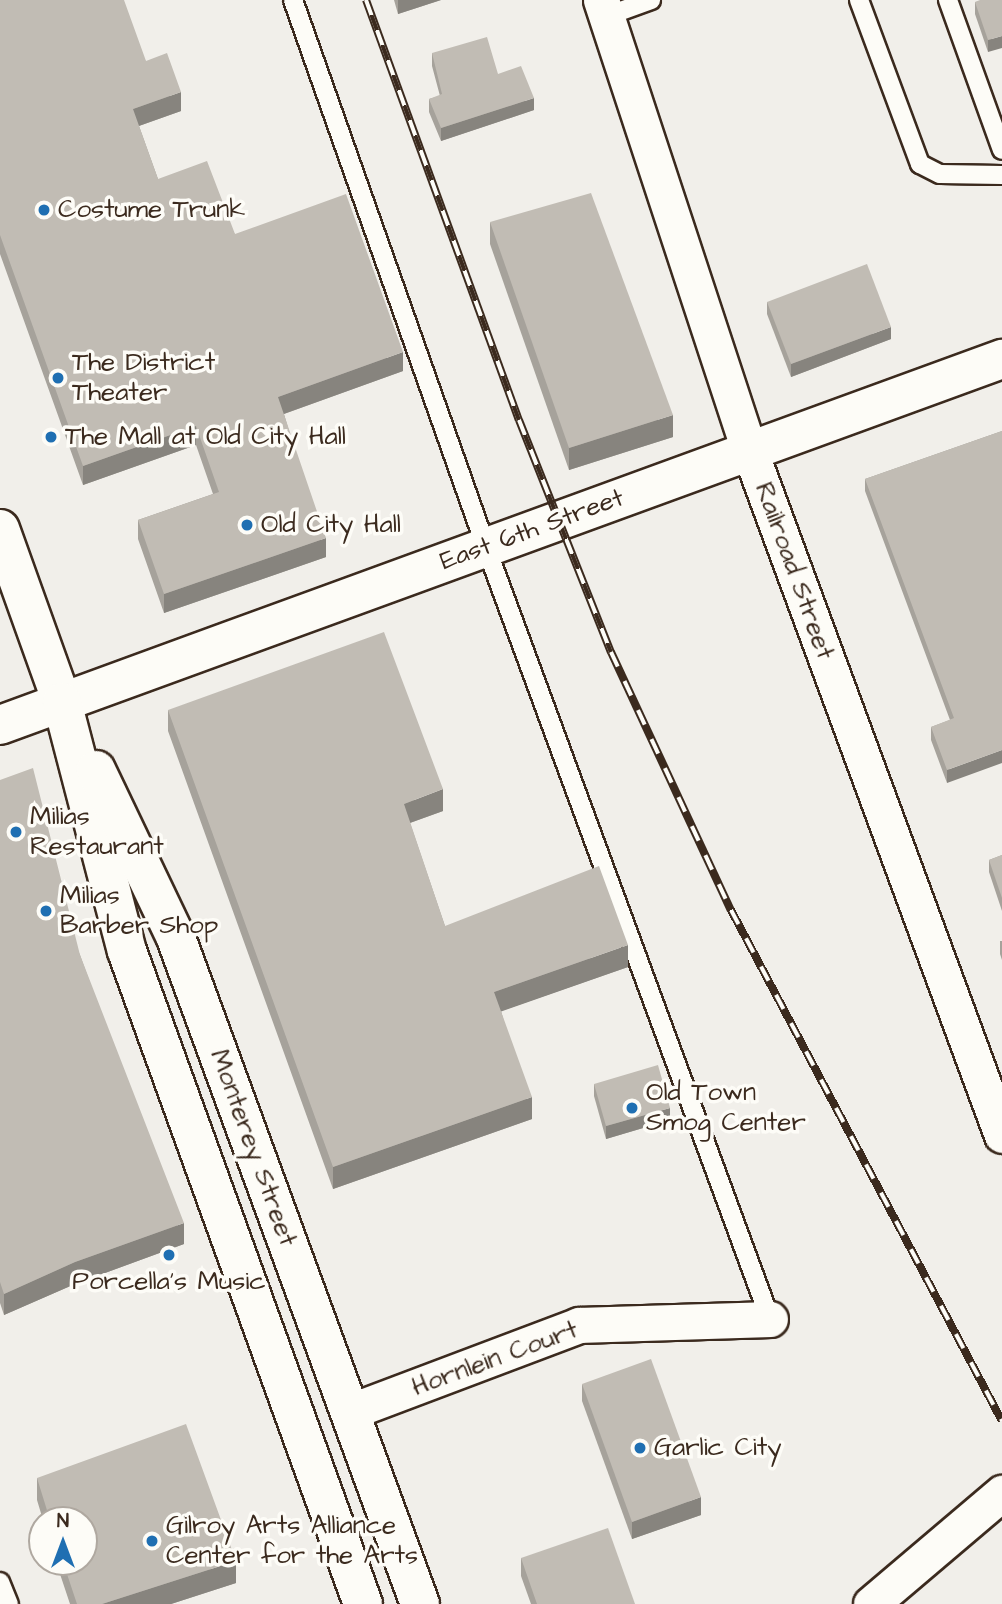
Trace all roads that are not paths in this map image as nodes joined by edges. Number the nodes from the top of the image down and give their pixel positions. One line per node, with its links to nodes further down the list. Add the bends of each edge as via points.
1 (293, 0): 11 (lane)
2 (651, 0): 5 (lane)
3 (859, 0): 7 (lane, via 920,164 940,174)
4 (948, 0): 6 (lane)
5 (604, 8): 9 (street, Railroad Street)
6 (1002, 149)
7 (1002, 175)
8 (1002, 359): 9 (main road, East 6th Street)
9 (749, 449): 11 (main road, East 6th Street); 14 (street, Railroad Street)
10 (0, 529): 12 (main road, Monterey Street)
11 (486, 547): 12 (main road, East 6th Street); 15 (lane)
12 (62, 702): 13 (main road, East 6th Street); 16 (main road, Monterey Street, via 176,938); 20 (main road, Monterey Street, via 127,951)
13 (0, 725)
14 (1002, 1136)
15 (770, 1319): 16 (street, Hornlein Court, via 579,1325)
16 (349, 1412): 21 (main road, Monterey Street)
17 (1002, 1493): 22 (street)
18 (0, 1582): 19 (lane)
19 (9, 1604)
20 (363, 1604)
21 (420, 1604)
22 (872, 1604)

